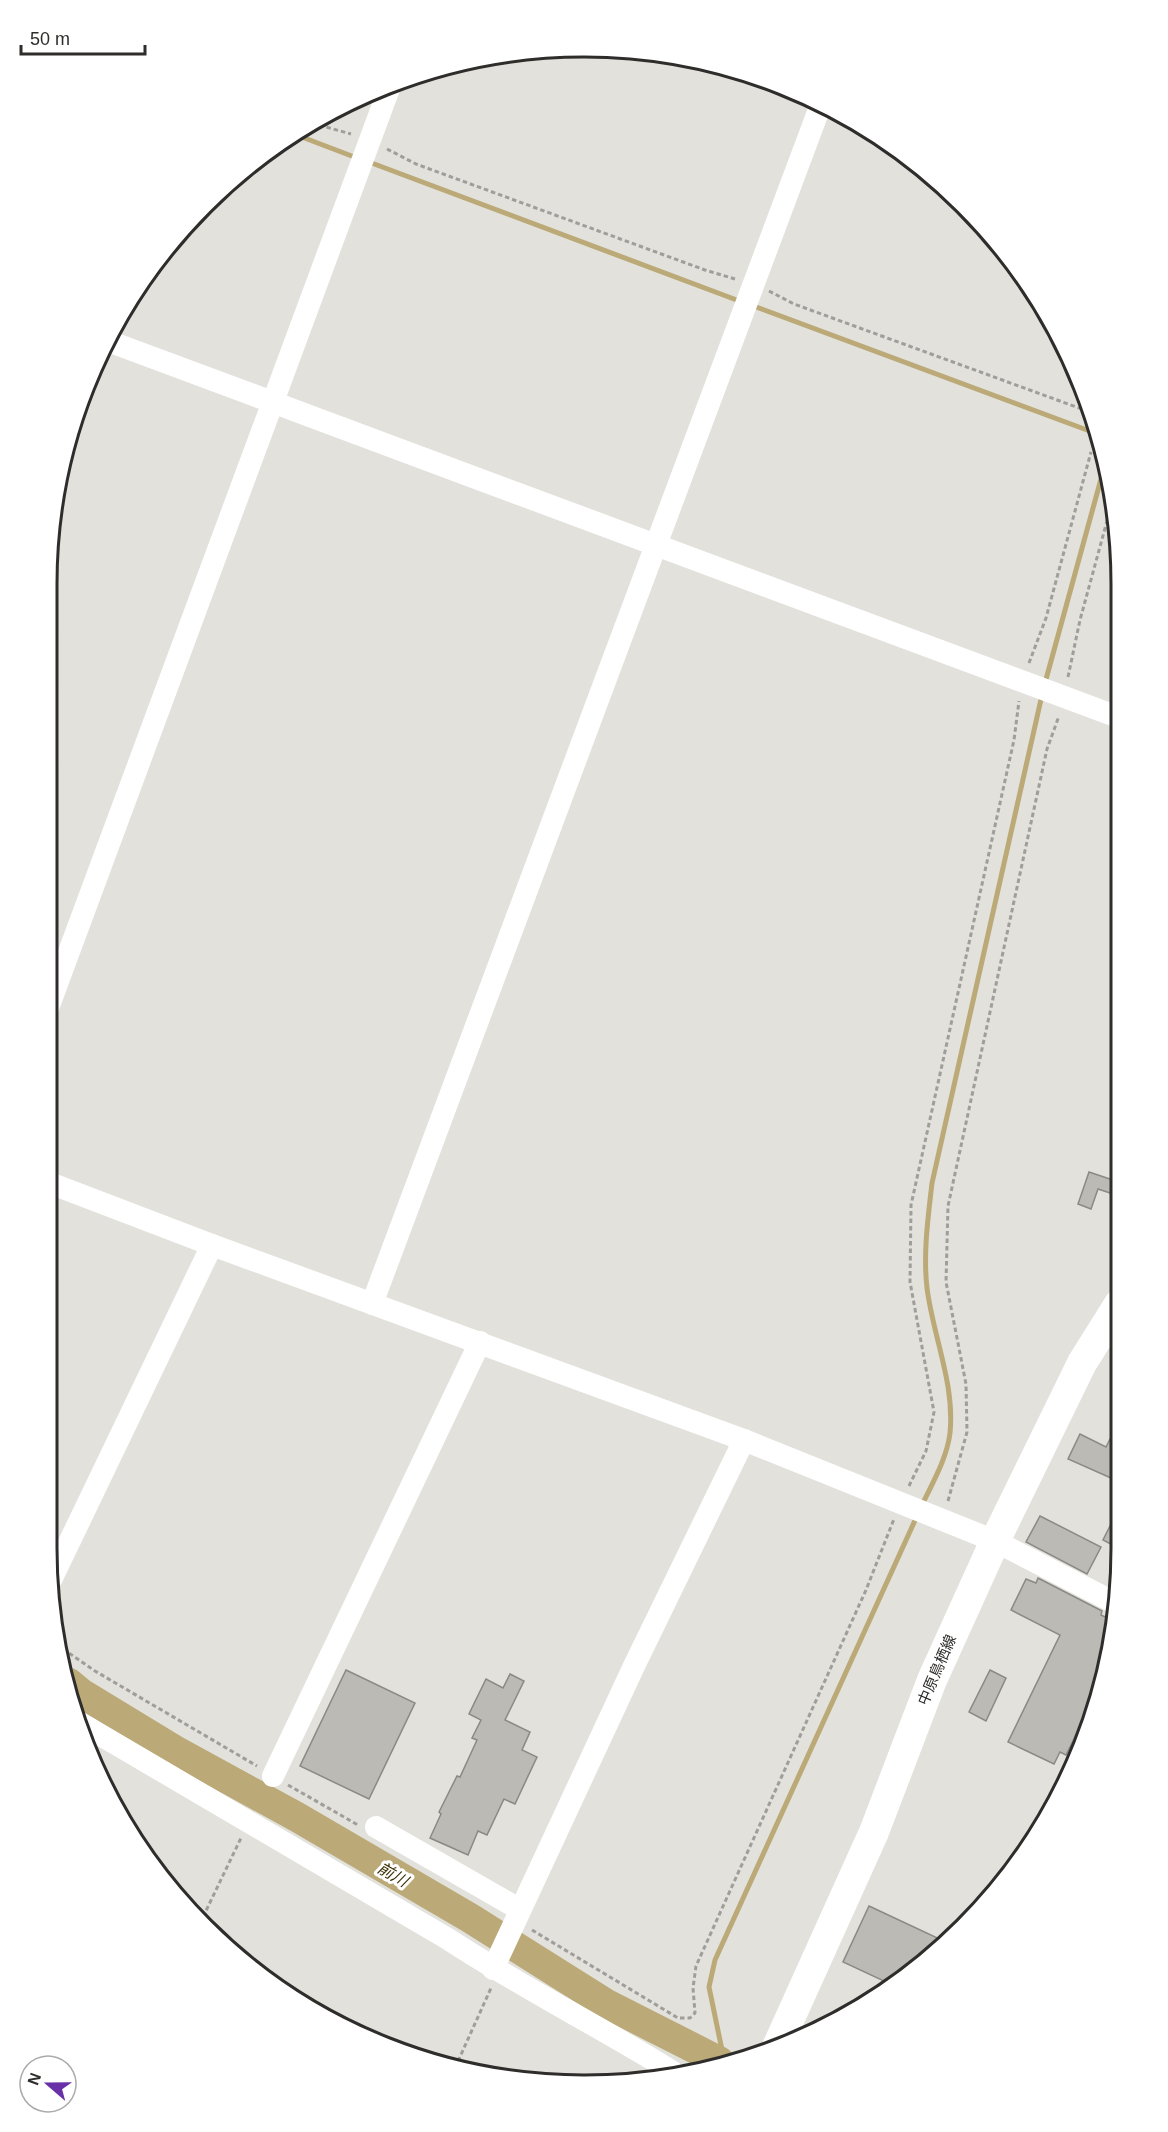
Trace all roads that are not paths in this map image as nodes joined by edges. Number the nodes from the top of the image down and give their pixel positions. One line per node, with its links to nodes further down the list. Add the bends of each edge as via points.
1 (387, 95): 4 (street)
2 (818, 112): 5 (street)
3 (115, 344): 4 (street)
4 (272, 403): 5 (street); 7 (street)
5 (655, 544): 6 (street); 10 (street)
6 (1111, 714)
7 (57, 984)
8 (57, 1186): 9 (street)
9 (212, 1245): 10 (street); 15 (street)
10 (372, 1304): 12 (street)
11 (1111, 1317): 14 (main road, 中原鳥栖線, via 1082,1363)
12 (480, 1342): 13 (street); 18 (street)
13 (744, 1440): 14 (street); 20 (street)
14 (995, 1541): 16 (street); 22 (main road, 中原鳥栖線, via 932,1680)
15 (58, 1566)
16 (1108, 1599)
17 (89, 1728): 21 (street)
18 (273, 1776)
19 (376, 1827): 20 (street)
20 (516, 1917): 21 (street)
21 (497, 1965): 23 (street)
22 (791, 2033)
23 (667, 2068)

